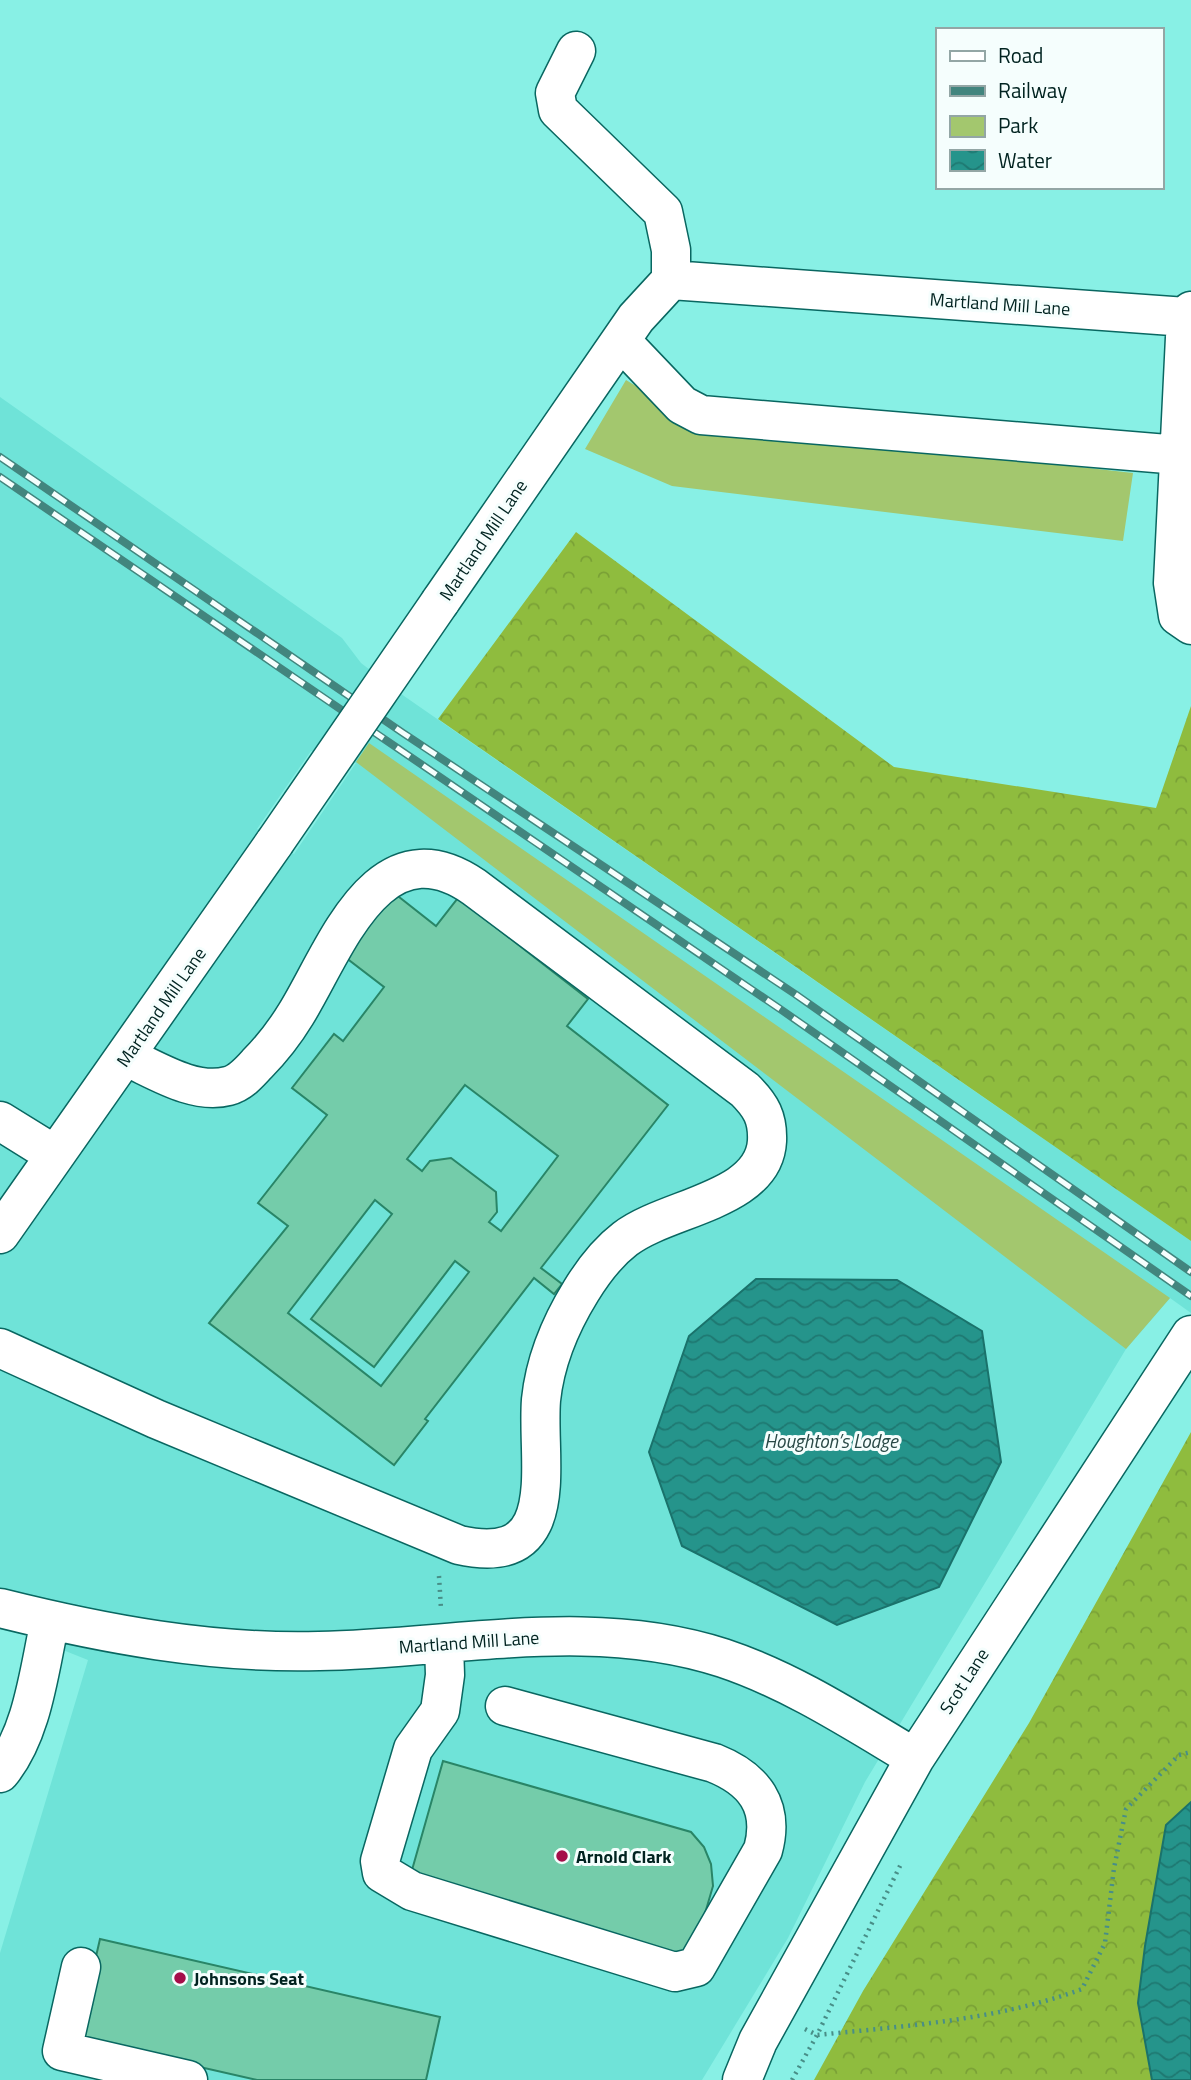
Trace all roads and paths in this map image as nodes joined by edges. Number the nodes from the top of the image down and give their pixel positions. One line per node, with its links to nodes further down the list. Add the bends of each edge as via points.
1 (576, 51): 2 (street, via 555,93 558,110 663,212 671,250)
2 (671, 280): 3 (street, Martland Mill Lane); 4 (street, Martland Mill Lane)
3 (1190, 316): 5 (street)
4 (621, 341): 5 (street, via 682,405 701,415); 7 (street, Martland Mill Lane, bridge)
5 (1179, 455): 6 (street, via 1173,583 1178,616)
6 (1191, 625)
7 (127, 1057): 9 (street, Martland Mill Lane); 13 (street, via 194,1085 229,1086 244,1078 297,1013 340,932 376,890 395,874 433,871 457,875 596,976 757,1102 765,1114 766,1147 747,1182 732,1192 670,1213 625,1239 602,1263 567,1314 545,1376 540,1431 542,1497 529,1528 500,1547 481,1550)
8 (0, 1121): 9 (street)
9 (55, 1155): 10 (street, Martland Mill Lane)
10 (0, 1234)
11 (1191, 1335): 19 (street, Scot Lane)
12 (0, 1348): 13 (street, via 156,1419)
13 (439, 1537): 16 (path)
14 (0, 1608): 15 (street, Martland Mill Lane)
15 (50, 1621): 16 (street, Martland Mill Lane, via 181,1646 317,1651); 20 (street, via 27,1717 13,1758)
16 (444, 1644): 17 (street, via 440,1711 421,1735 406,1768 380,1861 382,1872 412,1891 675,1972 696,1967 763,1850 766,1812 756,1792 737,1773 714,1763); 19 (street, Martland Mill Lane, via 583,1635 649,1641 721,1657 815,1698)
17 (505, 1706)
18 (1191, 1752): 23 (path, via 1179,1755 1126,1809 1105,1943 1082,1989 1040,2004 929,2023)
19 (915, 1758): 24 (street, Scot Lane)
20 (0, 1773)
21 (902, 1861): 23 (path)
22 (81, 1967): 25 (street, via 62,2051)
23 (817, 2035): 29 (path)
24 (758, 2041): 26 (street, Scot Lane); 27 (street, Scot Lane); 28 (street)
25 (188, 2080)
26 (727, 2080)
27 (742, 2080)
28 (753, 2080)
29 (792, 2080)

